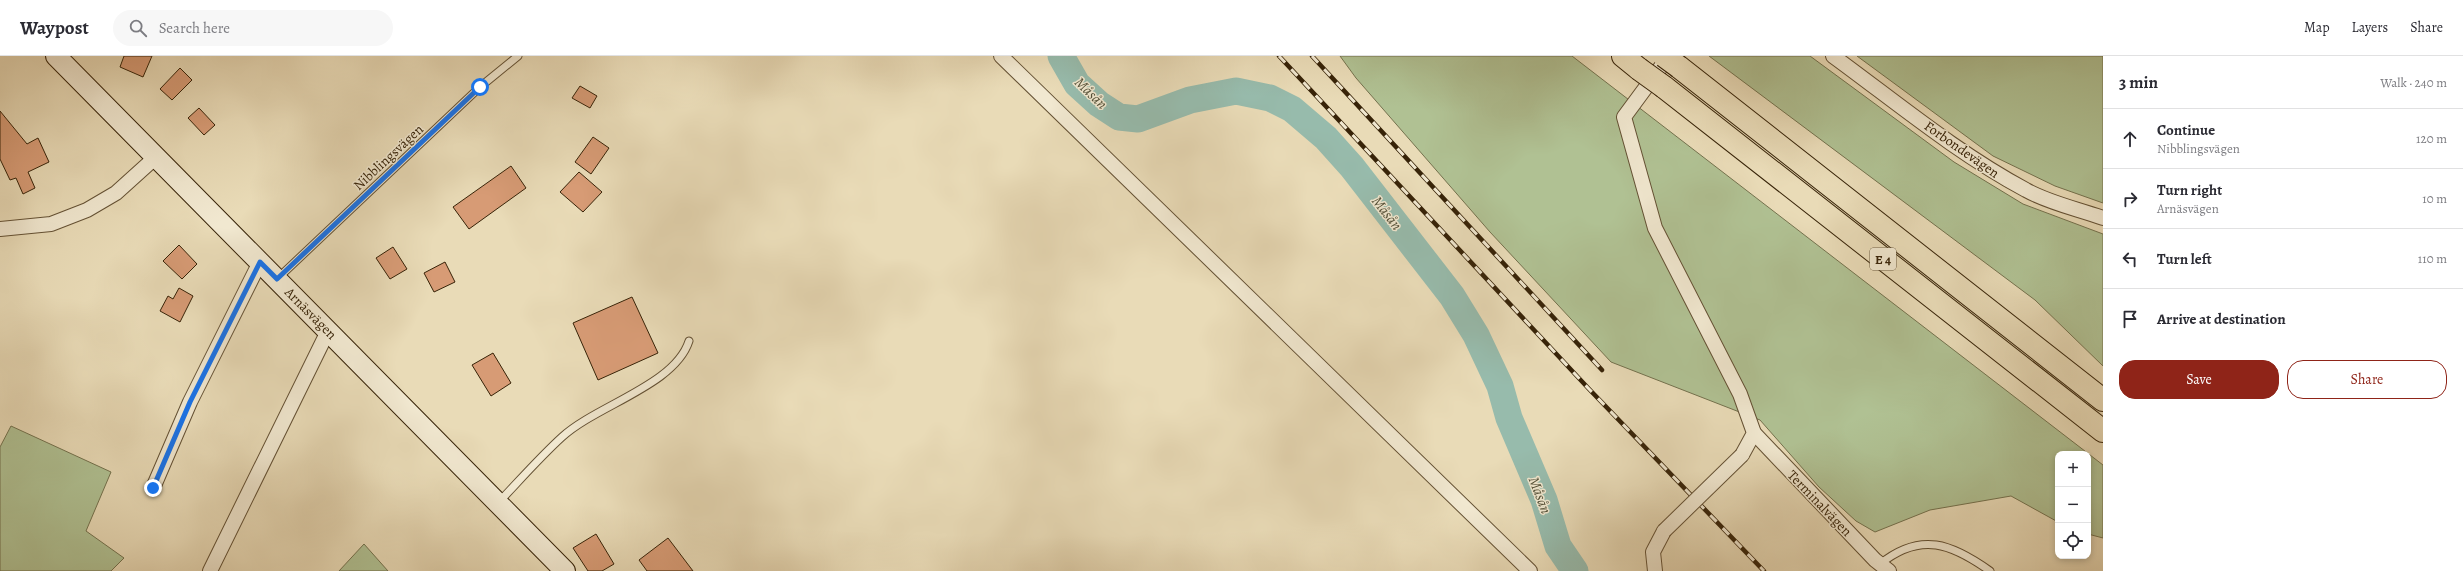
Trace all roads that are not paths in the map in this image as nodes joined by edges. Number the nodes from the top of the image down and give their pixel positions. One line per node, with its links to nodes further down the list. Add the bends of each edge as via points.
1 (56, 56): 7 (street, Arnäsvägen)
2 (518, 56): 11 (lane, Nibblingsvägen, via 480,87)
3 (1001, 56): 22 (street)
4 (1833, 56): 8 (street, Forbondevägen, via 1973,159 2003,177 2027,191)
5 (1670, 60): 14 (highway, E 4); 16 (street, via 1624,117 1655,228 1740,394)
6 (1631, 62): 15 (highway, E 4, bridge)
7 (157, 156): 9 (street, via 116,194 86,210 51,224); 10 (street, Arnäsvägen)
8 (2103, 218)
9 (1, 226)
10 (260, 262): 11 (street, Arnäsvägen); 17 (street, via 190,402)
11 (277, 279): 12 (street, Arnäsvägen)
12 (328, 331): 18 (street, Arnäsvägen); 20 (street)
13 (689, 341): 18 (lane, via 685,354 666,373 581,421)
14 (2103, 400)
15 (2103, 431)
16 (1754, 432): 19 (street, Terminalvägen); 23 (street, bridge, via 1742,455 1664,531 1652,552)
17 (153, 488)
18 (498, 503): 21 (street, Arnäsvägen)
19 (1884, 567): 24 (lane, via 1901,550 1934,544 1966,554)
20 (210, 571)
21 (564, 571)
22 (1530, 571)
23 (1655, 571)
24 (1990, 571)

